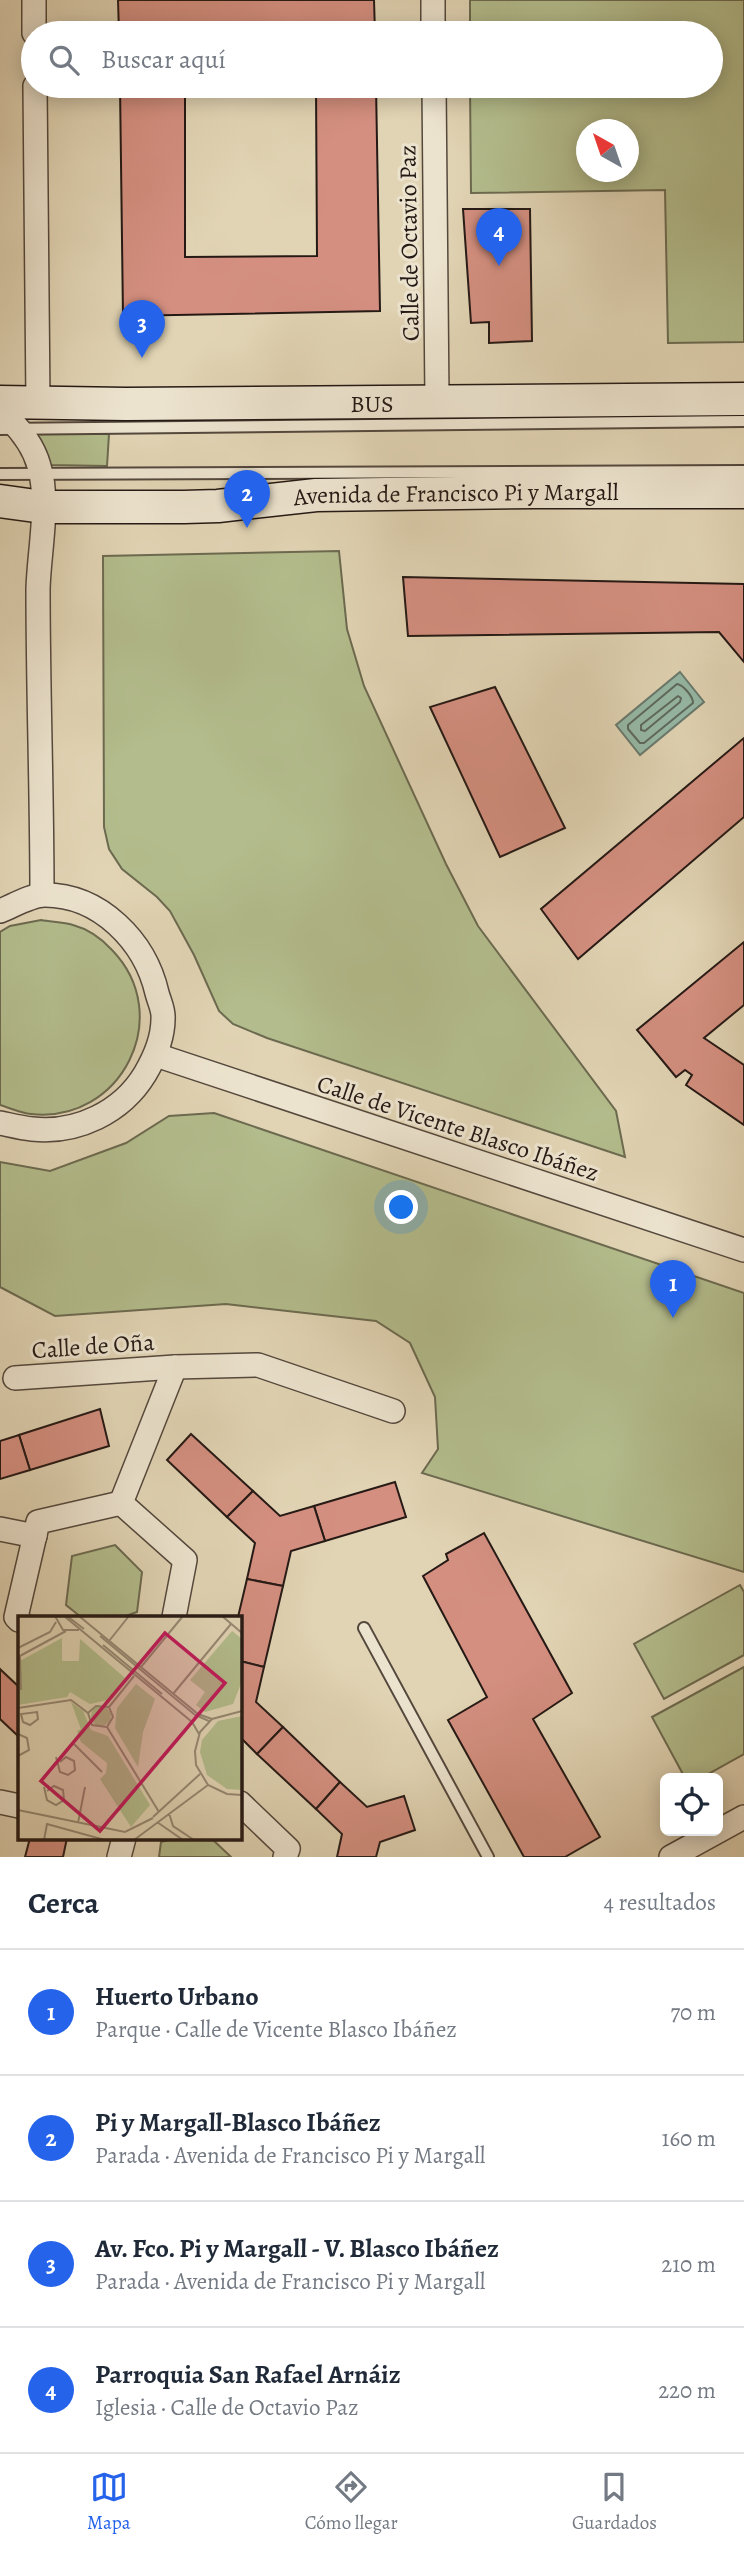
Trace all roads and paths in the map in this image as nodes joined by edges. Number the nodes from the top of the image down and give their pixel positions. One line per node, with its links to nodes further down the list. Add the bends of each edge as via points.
1 (34, 0): 3 (street)
2 (433, 0): 4 (street)
3 (34, 21)
4 (433, 21)
5 (35, 98): 10 (street)
6 (434, 98): 8 (street, Calle de Octavio Paz)
7 (744, 399): 8 (street)
8 (437, 400): 10 (street)
9 (0, 402): 10 (street)
10 (38, 403)
11 (0, 410): 13 (street)
12 (744, 421): 13 (lane, BUS)
13 (9, 428): 16 (street, via 33,451)
14 (744, 471): 16 (lane)
15 (0, 474): 16 (lane)
16 (41, 474): 19 (street)
17 (744, 492): 19 (street, Avenida de Francisco Pi y Margall, via 316,495 218,506)
18 (0, 501): 19 (street, Avenida de Francisco Pi y Margall)
19 (43, 507): 20 (street, via 38,588)
20 (42, 894): 21 (street); 22 (street, via 74,898 108,915 135,944 153,976 164,1017)
21 (0, 911)
22 (156, 1055): 23 (street, via 135,1091 106,1115 67,1128 33,1129); 24 (street, Calle de Vicente Blasco Ibáñez)
23 (0, 1123)
24 (744, 1250)
25 (175, 1367): 26 (street, Calle de Oña); 27 (street, Calle de Oña, via 258,1365); 28 (street, Calle de Oña)
26 (15, 1378)
27 (393, 1410)
28 (121, 1503): 30 (street, via 38,1522); 32 (street, via 184,1560)
29 (0, 1529): 30 (street)
30 (34, 1536): 31 (street)
31 (13, 1603)
32 (174, 1616)
33 (364, 1628): 41 (lane)
34 (0, 1802): 36 (street)
35 (242, 1805): 40 (street, via 288,1849)
36 (18, 1806)
37 (744, 1817): 42 (street)
38 (123, 1840): 39 (street)
39 (119, 1857)
40 (285, 1857)
41 (488, 1857)
42 (671, 1857)

